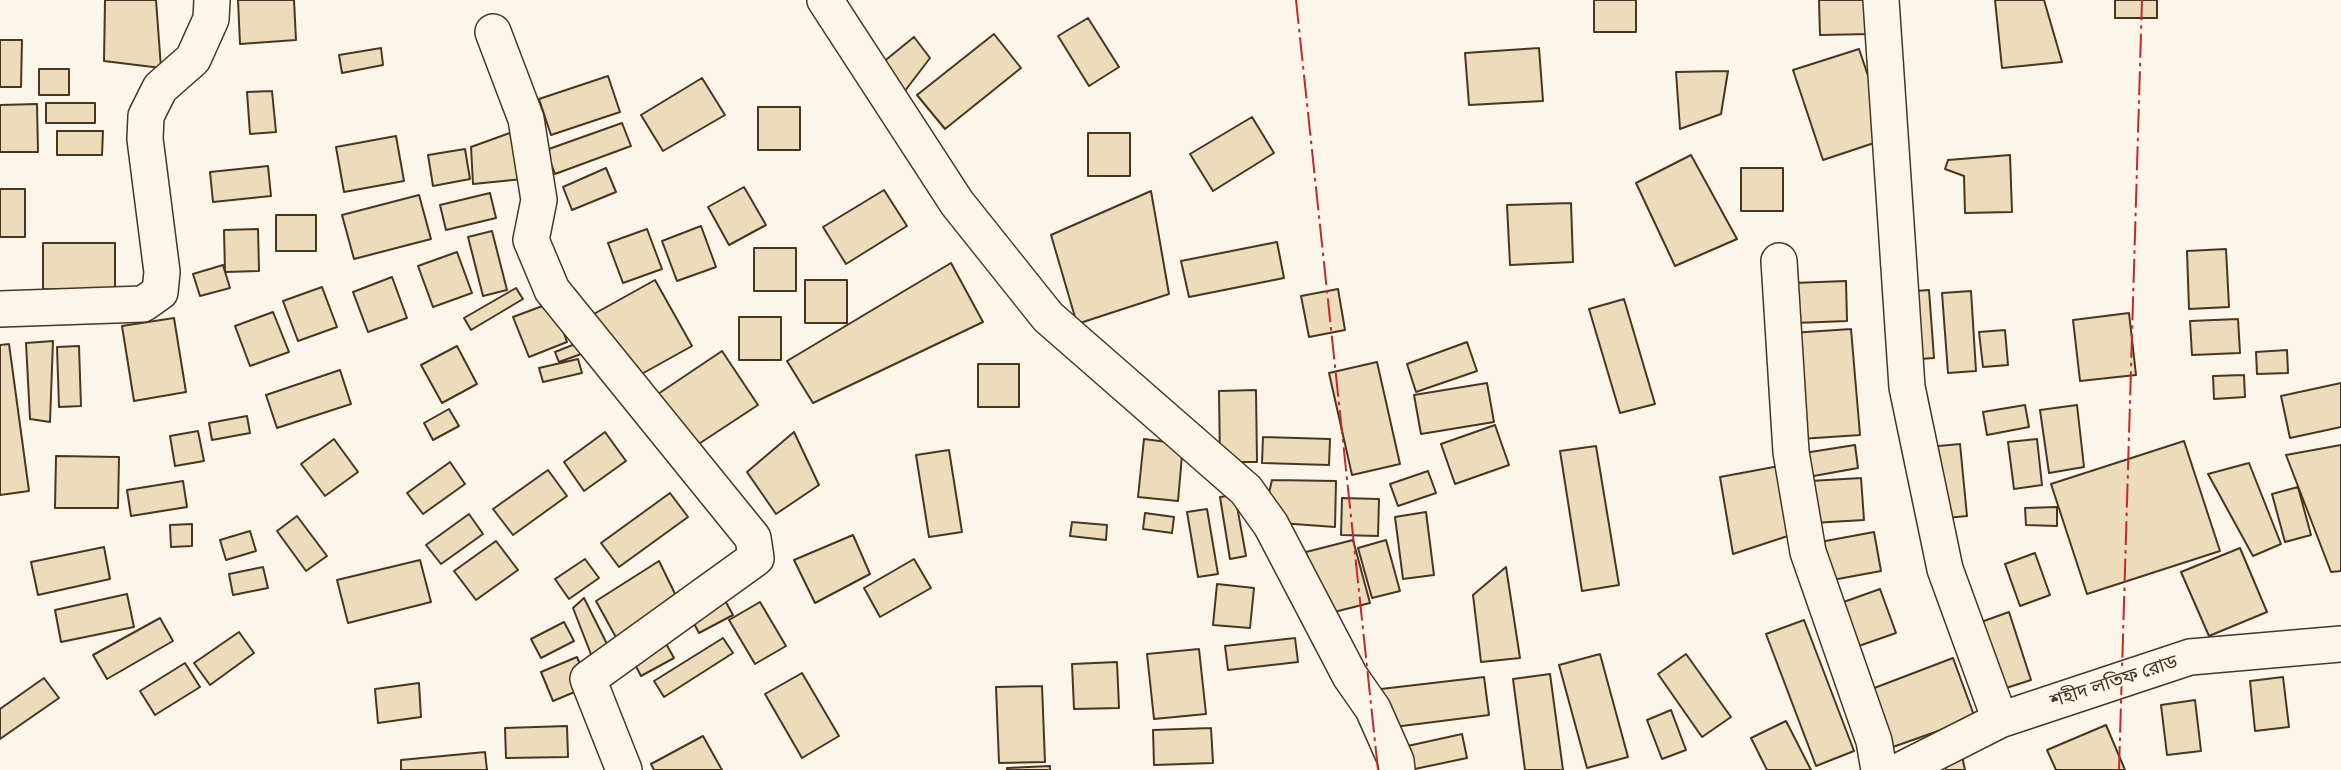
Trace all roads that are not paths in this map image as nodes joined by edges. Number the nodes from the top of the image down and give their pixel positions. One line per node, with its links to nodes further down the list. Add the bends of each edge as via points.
1 (212, 0): 6 (street, via 211,19 193,59 160,88 146,116 162,272 160,292 143,304)
2 (825, 0): 10 (street, via 957,203 1048,317 1246,490 1272,525 1350,676 1373,709)
3 (1881, 0): 8 (street, via 1907,387 1945,569)
4 (493, 32): 9 (street, via 526,119 539,200 531,240 552,290 753,538 755,558 588,679)
5 (1779, 261): 11 (street, via 1791,452 1808,552 1874,741)
6 (0, 309)
7 (2341, 644): 8 (street, শহীদ লতিফ রোড, via 2190,657)
8 (2000, 720): 12 (street, শহীদ লতিফ রোড)
9 (624, 770)
10 (1397, 770)
11 (1879, 770)
12 (1901, 770)

